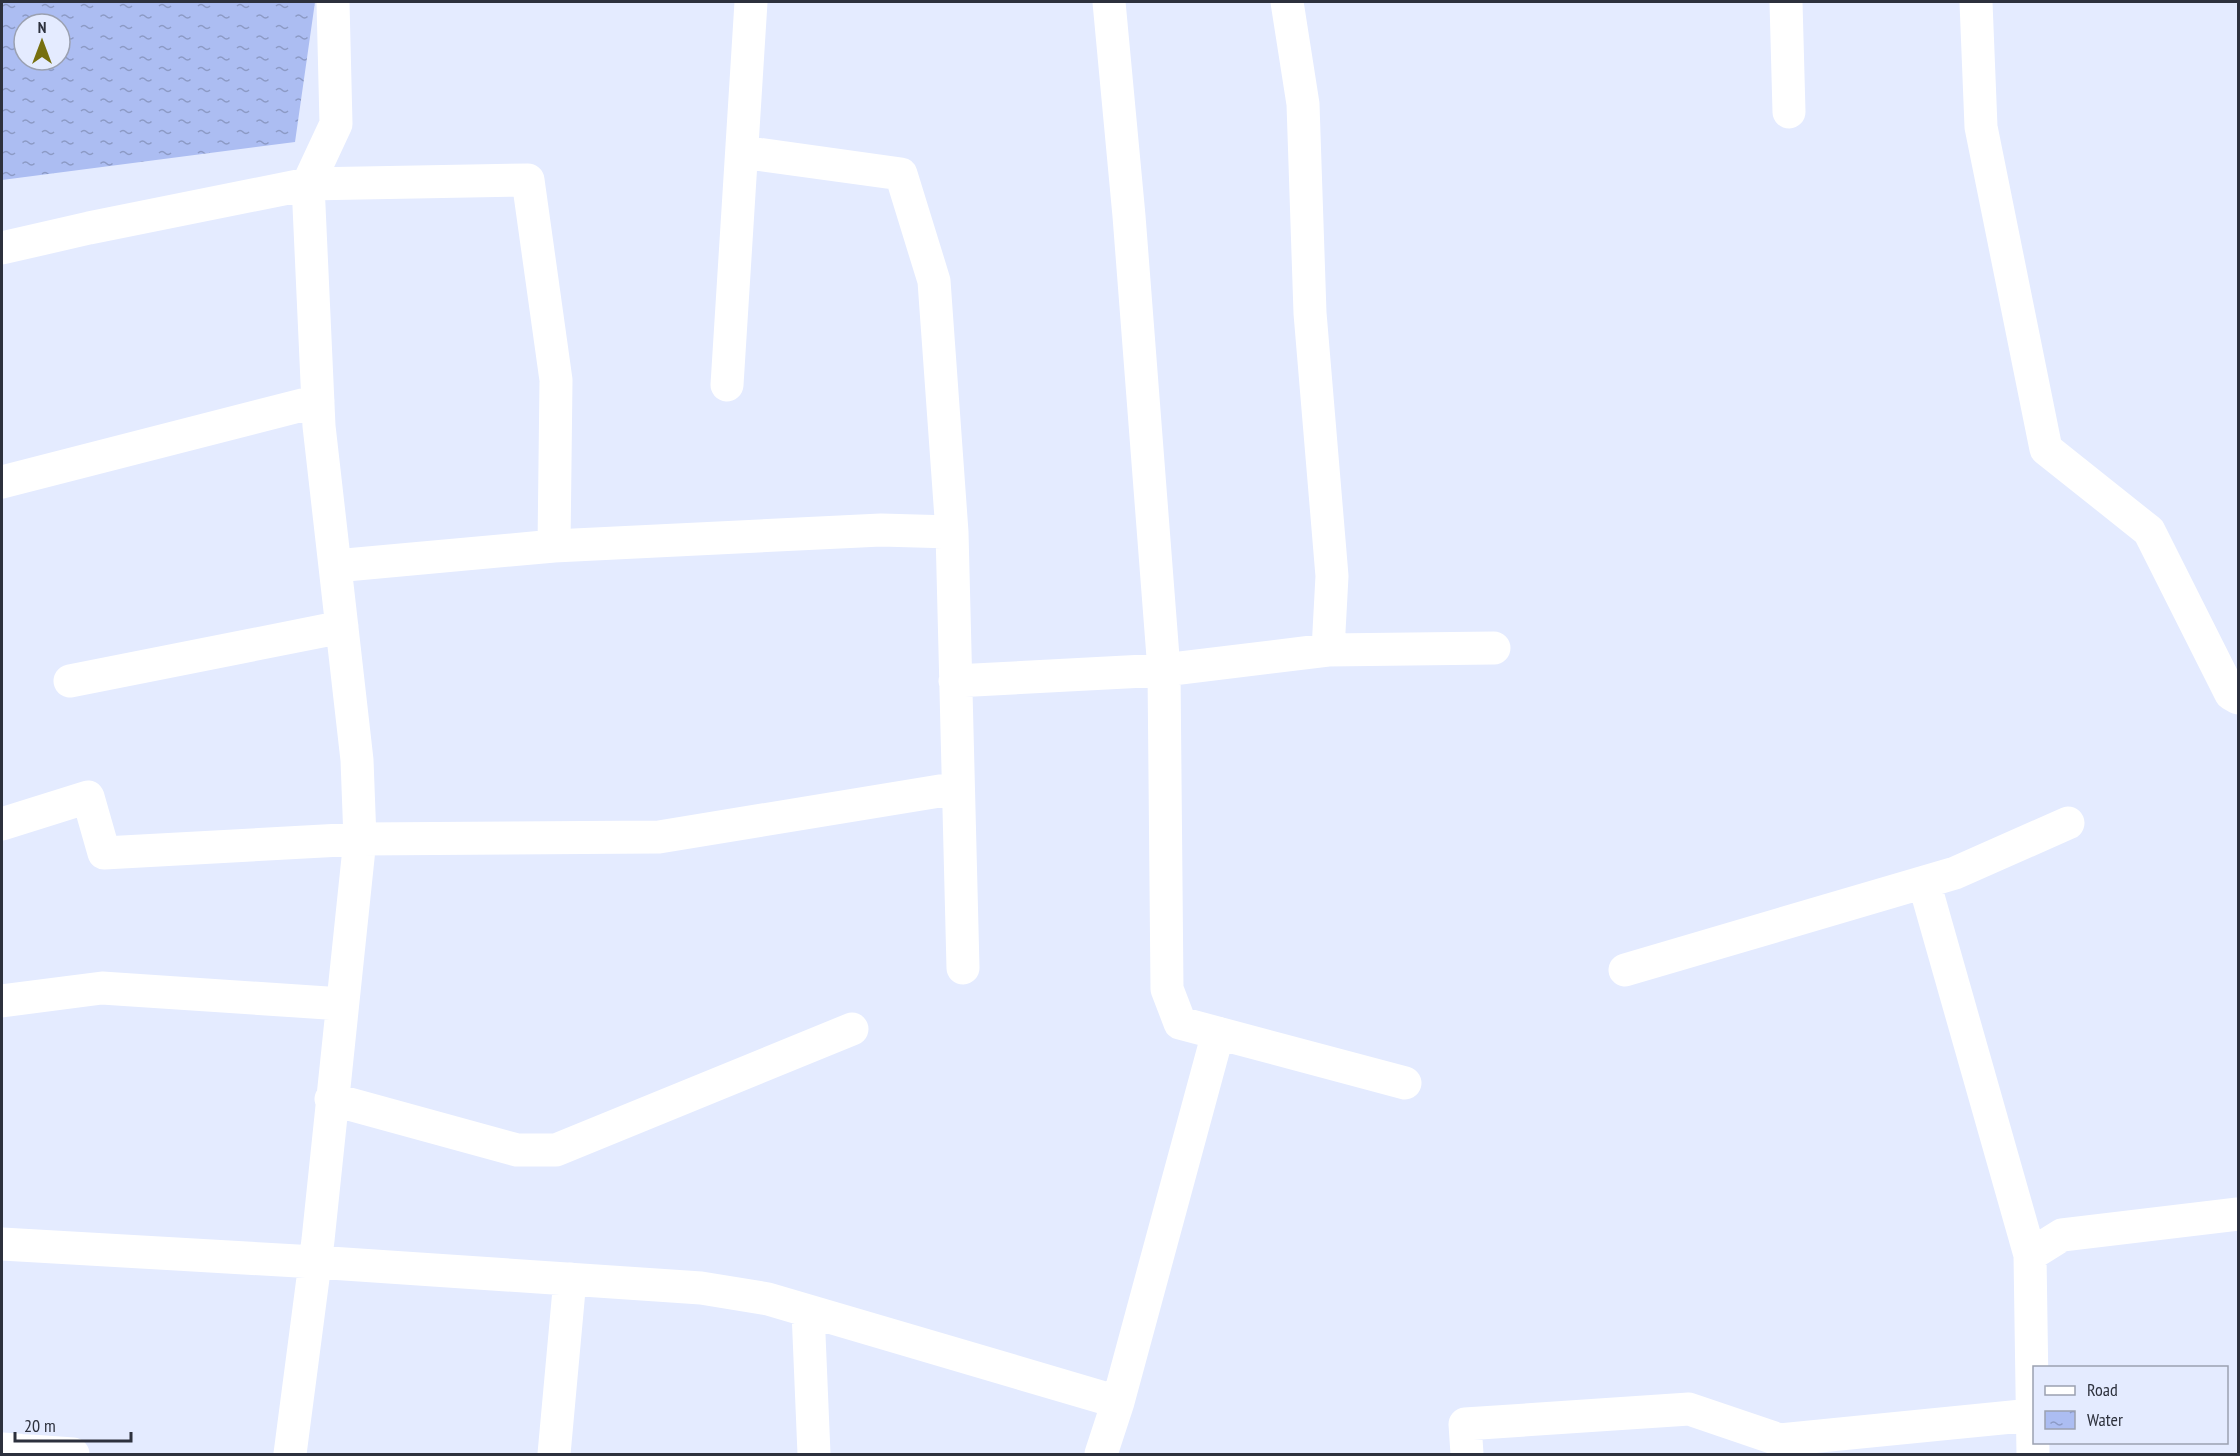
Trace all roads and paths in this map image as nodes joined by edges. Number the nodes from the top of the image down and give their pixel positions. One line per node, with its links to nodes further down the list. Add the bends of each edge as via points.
1 (333, 2): 9 (street, via 336,124)
2 (751, 2): 8 (street)
3 (1109, 2): 20 (street, via 1130,216)
4 (1287, 2): 19 (street, via 1303,104 1310,313 1332,576)
5 (1786, 2): 7 (street)
6 (1976, 2): 23 (street, via 1981,127 2046,449 2149,531 2231,694)
7 (1789, 112)
8 (741, 152): 11 (street); 14 (street, via 901,174 934,281)
9 (308, 184): 10 (street); 12 (street); 15 (street, via 528,180 556,380)
10 (2, 248)
11 (727, 385)
12 (318, 401): 13 (street); 16 (street)
13 (2, 482)
14 (952, 532): 15 (street, via 881,530); 22 (street)
15 (554, 546): 16 (street)
16 (335, 566): 17 (street)
17 (342, 627): 21 (street); 27 (street, via 357,760)
18 (1494, 648): 19 (street)
19 (1328, 650): 20 (street)
20 (1164, 670): 22 (street); 34 (street, via 1167,989 1180,1023)
21 (70, 681)
22 (955, 681): 24 (street)
23 (2238, 698)
24 (958, 788): 27 (street, via 660,837); 29 (street)
25 (2, 824): 27 (street, via 88,797 104,853)
26 (2068, 824): 28 (street, via 1955,873)
27 (360, 839): 32 (street)
28 (1924, 882): 30 (street); 39 (street)
29 (963, 968)
30 (1625, 970)
31 (2, 1001): 32 (street, via 102,988)
32 (342, 1004): 36 (street)
33 (852, 1029): 36 (street, via 556,1150 517,1150)
34 (1218, 1033): 35 (street); 43 (street)
35 (1405, 1083)
36 (331, 1099): 40 (street)
37 (2238, 1214): 39 (street, via 2062,1235)
38 (2, 1244): 40 (street)
39 (2030, 1255): 44 (street)
40 (315, 1262): 41 (street); 48 (street)
41 (570, 1279): 42 (street, via 701,1288 768,1299); 49 (street)
42 (808, 1311): 43 (street); 50 (street)
43 (1118, 1402): 51 (street)
44 (2032, 1415): 45 (street); 53 (street)
45 (1781, 1447): 52 (street, via 1689,1409 1465,1424)
46 (2, 1449): 47 (street)
47 (73, 1455)
48 (290, 1455)
49 (554, 1455)
50 (814, 1455)
51 (1101, 1455)
52 (1467, 1455)
53 (2033, 1455)

